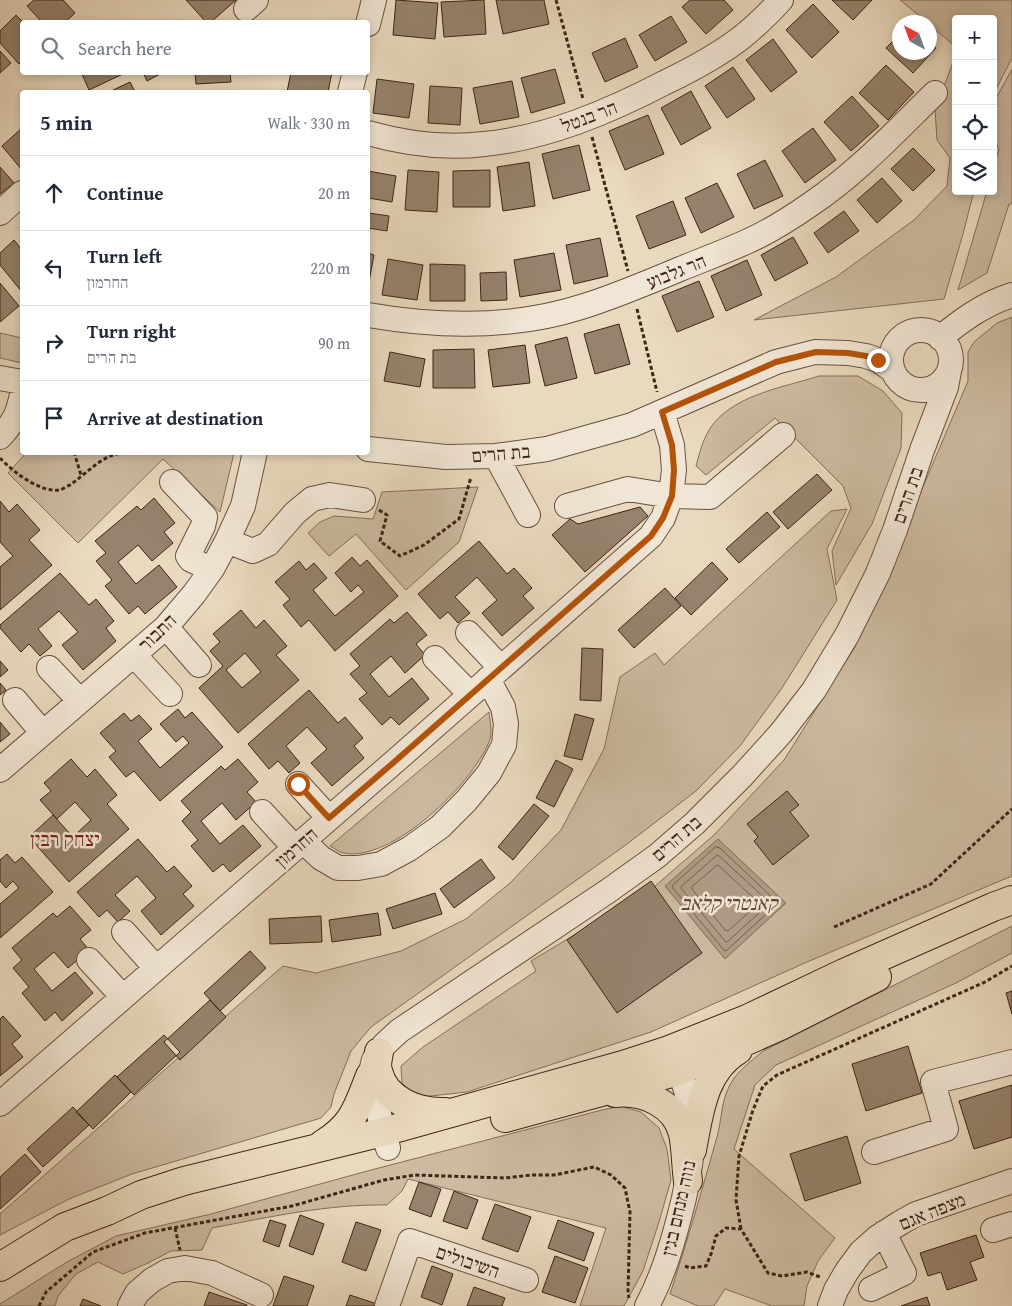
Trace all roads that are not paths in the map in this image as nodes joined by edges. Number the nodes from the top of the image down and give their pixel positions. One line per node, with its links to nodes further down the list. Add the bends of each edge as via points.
1 (374, 0): 3 (street)
2 (781, 0): 7 (street, הר בנטל, via 743,36 708,60 588,118 511,141 483,144 421,145)
3 (369, 20)
4 (354, 75): 5 (street)
5 (350, 90)
6 (935, 93): 11 (street, הר גלבוע, via 864,162 812,204 748,242 632,288 580,307 500,323 425,323)
7 (370, 133)
8 (20, 195): 9 (street)
9 (0, 213)
10 (1012, 295): 13 (street, via 976,311)
11 (370, 315)
12 (902, 337): 13 (street, via 920,330); 14 (street, בת הרים); 17 (street, via 890,361)
13 (940, 338): 15 (street, via 949,350)
14 (828, 352): 17 (street, בת הרים, via 878,360); 20 (street, בת הרים, via 776,362)
15 (949, 371): 17 (street, via 938,385 920,391 911,389); 24 (street, בת הרים)
16 (0, 378): 18 (street)
17 (898, 378): 24 (street, בת הרים, via 918,403 924,430)
18 (20, 382)
19 (20, 406): 22 (street, via 12,424)
20 (662, 412): 26 (street, בת הרים, via 632,425 547,449); 28 (street, החרמון, via 672,445)
21 (783, 435): 28 (street, via 710,497)
22 (0, 437)
23 (370, 449): 26 (street, בת הרים, via 446,457)
24 (922, 450): 60 (street, בת הרים, via 878,573 847,635 814,690 781,733 695,823 657,856 399,1031 384,1045)
25 (254, 455): 32 (street, התבור, via 243,506)
26 (486, 456): 31 (street)
27 (172, 482): 33 (street, via 206,517 188,556)
28 (672, 496): 30 (street, via 628,490); 40 (street, החרמון, via 651,536)
29 (363, 500): 32 (street, via 330,495 312,499 268,544 253,551)
30 (568, 506)
31 (528, 514)
32 (227, 541): 33 (street, התבור)
33 (212, 568): 34 (street, התבור)
34 (166, 627): 36 (street, התבור); 38 (street)
35 (468, 633): 40 (street)
36 (134, 655): 41 (street); 44 (street, התבור)
37 (435, 658): 42 (street)
38 (200, 665)
39 (49, 668): 44 (street)
40 (495, 673): 42 (street, החרמון); 50 (street, via 506,724 504,745 489,773 440,826 409,849 381,864 358,868 338,868)
41 (170, 694)
42 (470, 694): 49 (street, החרמון)
43 (15, 700): 45 (street)
44 (80, 701): 45 (street, התבור)
45 (43, 733): 46 (street, התבור)
46 (0, 770)
47 (298, 784): 49 (street)
48 (262, 812): 50 (street)
49 (329, 818): 50 (street, החרמון)
50 (299, 844): 55 (street, החרמון)
51 (1012, 900): 58 (main road, via 844,973 747,1019)
52 (1012, 912): 57 (main road)
53 (124, 932): 55 (street)
54 (89, 960): 56 (street)
55 (156, 968): 56 (street, החרמון)
56 (123, 997): 62 (street, החרמון)
57 (780, 1026): 58 (main road); 66 (main road, via 735,1052 719,1066 703,1097)
58 (674, 1060): 61 (main road); 63 (main road, via 623,1066); 66 (street, נווה מנחם בגין, via 687,1094)
59 (1012, 1062): 67 (street, via 933,1082 946,1129)
60 (374, 1064): 63 (main road, via 381,1082 404,1104 432,1113); 64 (street, via 372,1089); 65 (main road, via 347,1126)
61 (594, 1094): 64 (main road); 68 (main road, via 626,1092 643,1095 669,1109 683,1134)
62 (0, 1104)
63 (457, 1112): 64 (main road)
64 (386, 1140): 65 (main road); 70 (main road, via 161,1205)
65 (316, 1149): 70 (main road, via 184,1181)
66 (692, 1150): 68 (street, נווה מנחם בגין)
67 (874, 1152)
68 (688, 1181): 76 (street, נווה מנחם בגין, via 667,1260)
69 (1012, 1181): 71 (street, מצפה אגם, via 916,1214)
70 (65, 1227): 72 (main road)
71 (884, 1233): 74 (street, via 904,1273); 79 (street, מצפה אגם, via 861,1252 840,1283)
72 (0, 1267)
73 (526, 1280): 78 (street, השיבולים, via 410,1241)
74 (871, 1289)
75 (261, 1295): 77 (street, via 212,1273 185,1268 168,1271 152,1280 137,1293)
76 (638, 1303)
77 (130, 1306)
78 (387, 1306)
79 (830, 1306)

